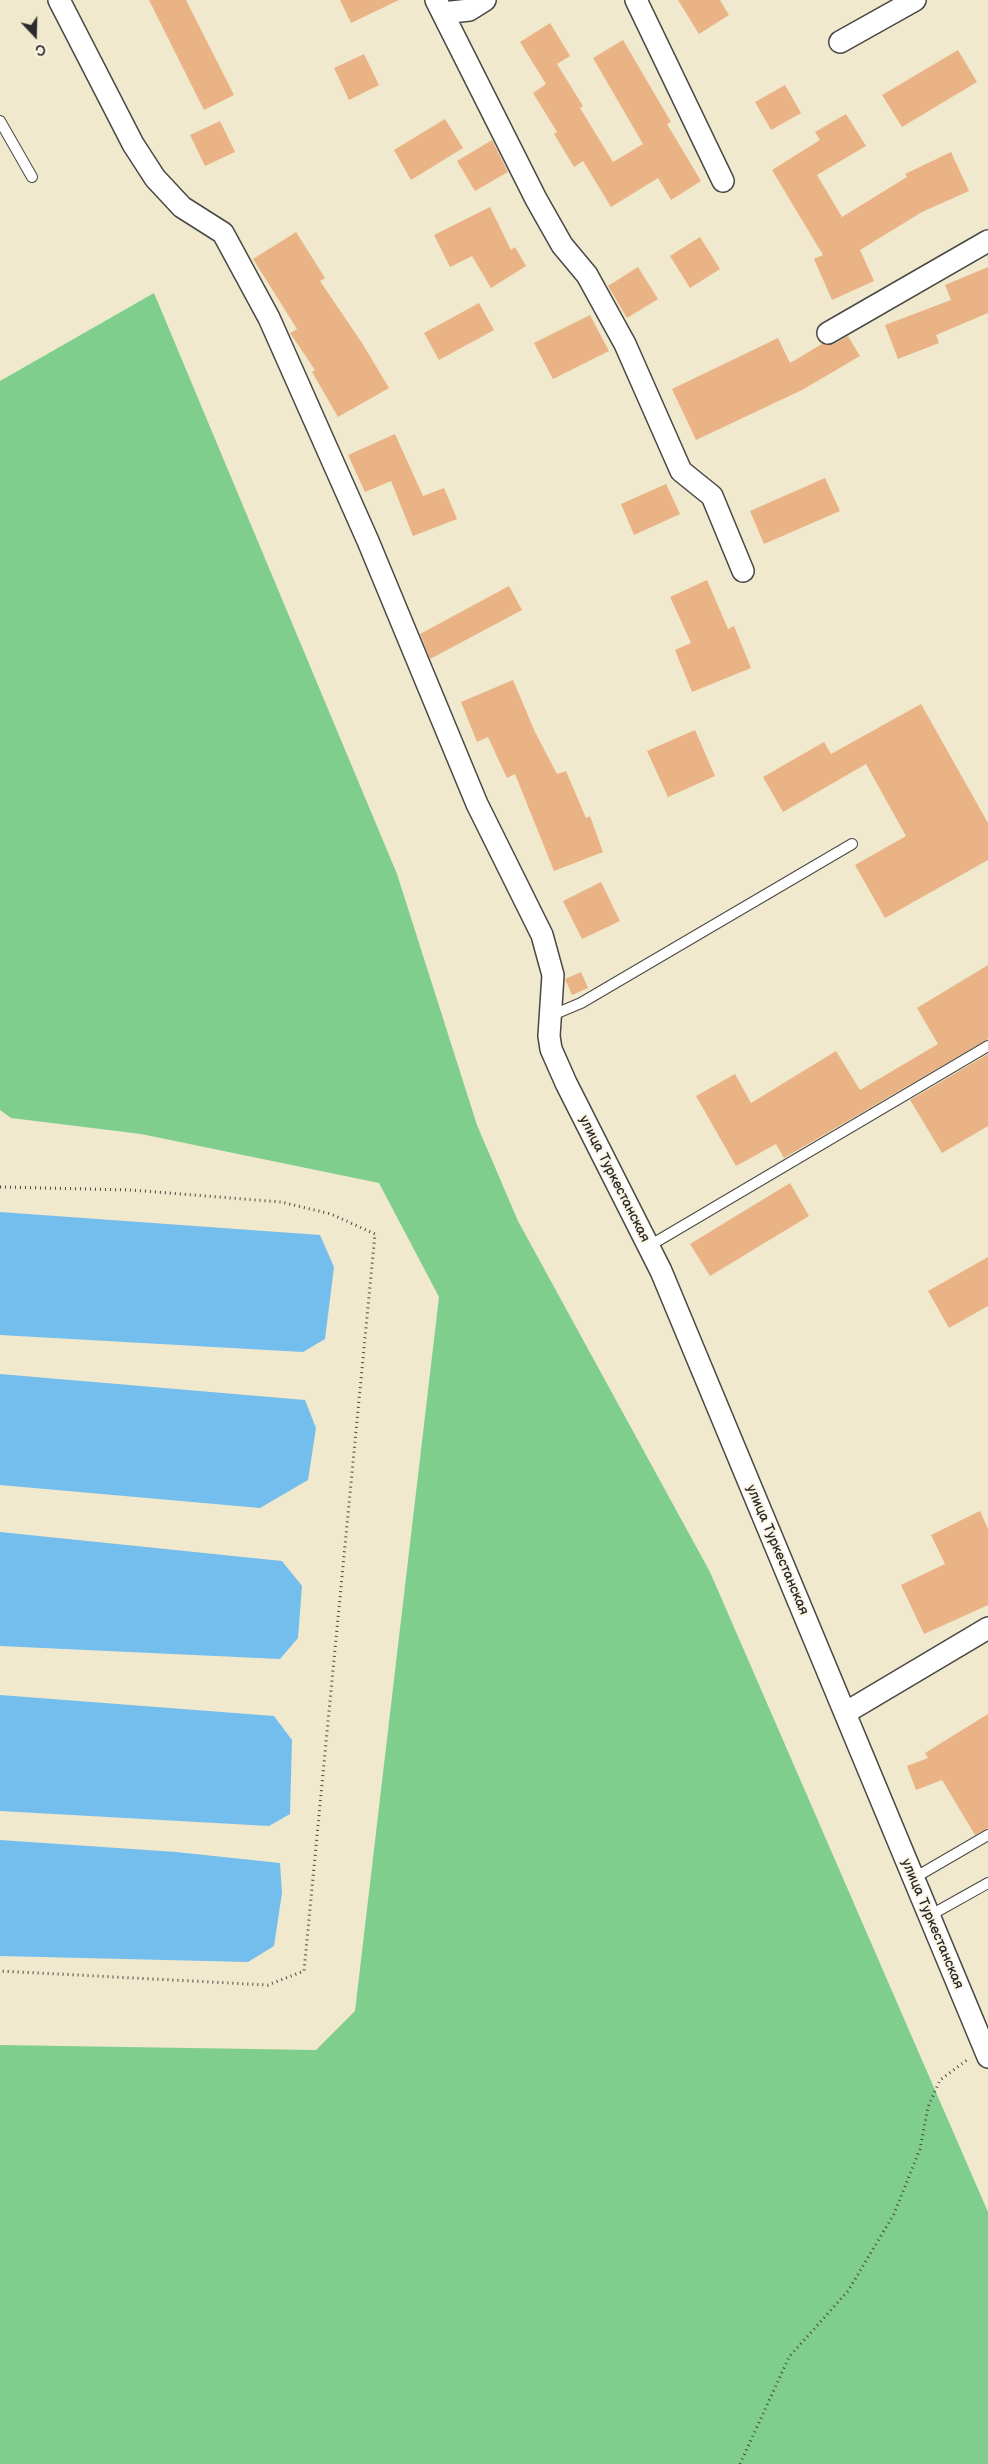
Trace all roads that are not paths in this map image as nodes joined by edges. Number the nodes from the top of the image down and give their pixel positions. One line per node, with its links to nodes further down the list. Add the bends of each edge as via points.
1 (59, 0): 14 (street, via 133,144 155,178 182,207 223,233 270,318 368,541 477,804 542,934 553,975)
2 (485, 0): 5 (street, via 469,10)
3 (636, 0): 9 (street)
4 (915, 0): 6 (street)
5 (439, 7): 12 (street, via 536,199 562,245 587,275 625,344 681,471 712,496)
6 (840, 42)
7 (0, 121): 8 (lane)
8 (32, 177)
9 (723, 181)
10 (988, 241): 11 (street)
11 (828, 333)
12 (743, 571)
13 (852, 844): 14 (lane, via 581,1003)
14 (550, 1016): 16 (street, улица Туркестанская, via 551,1049)
15 (988, 1046): 16 (lane)
16 (649, 1246): 18 (street, улица Туркестанская)
17 (988, 1628): 18 (street)
18 (845, 1713): 20 (street, улица Туркестанская)
19 (988, 1835): 20 (lane)
20 (914, 1878): 22 (street, улица Туркестанская)
21 (988, 1883): 22 (lane)
22 (929, 1916): 23 (street, улица Туркестанская)
23 (987, 2054)

